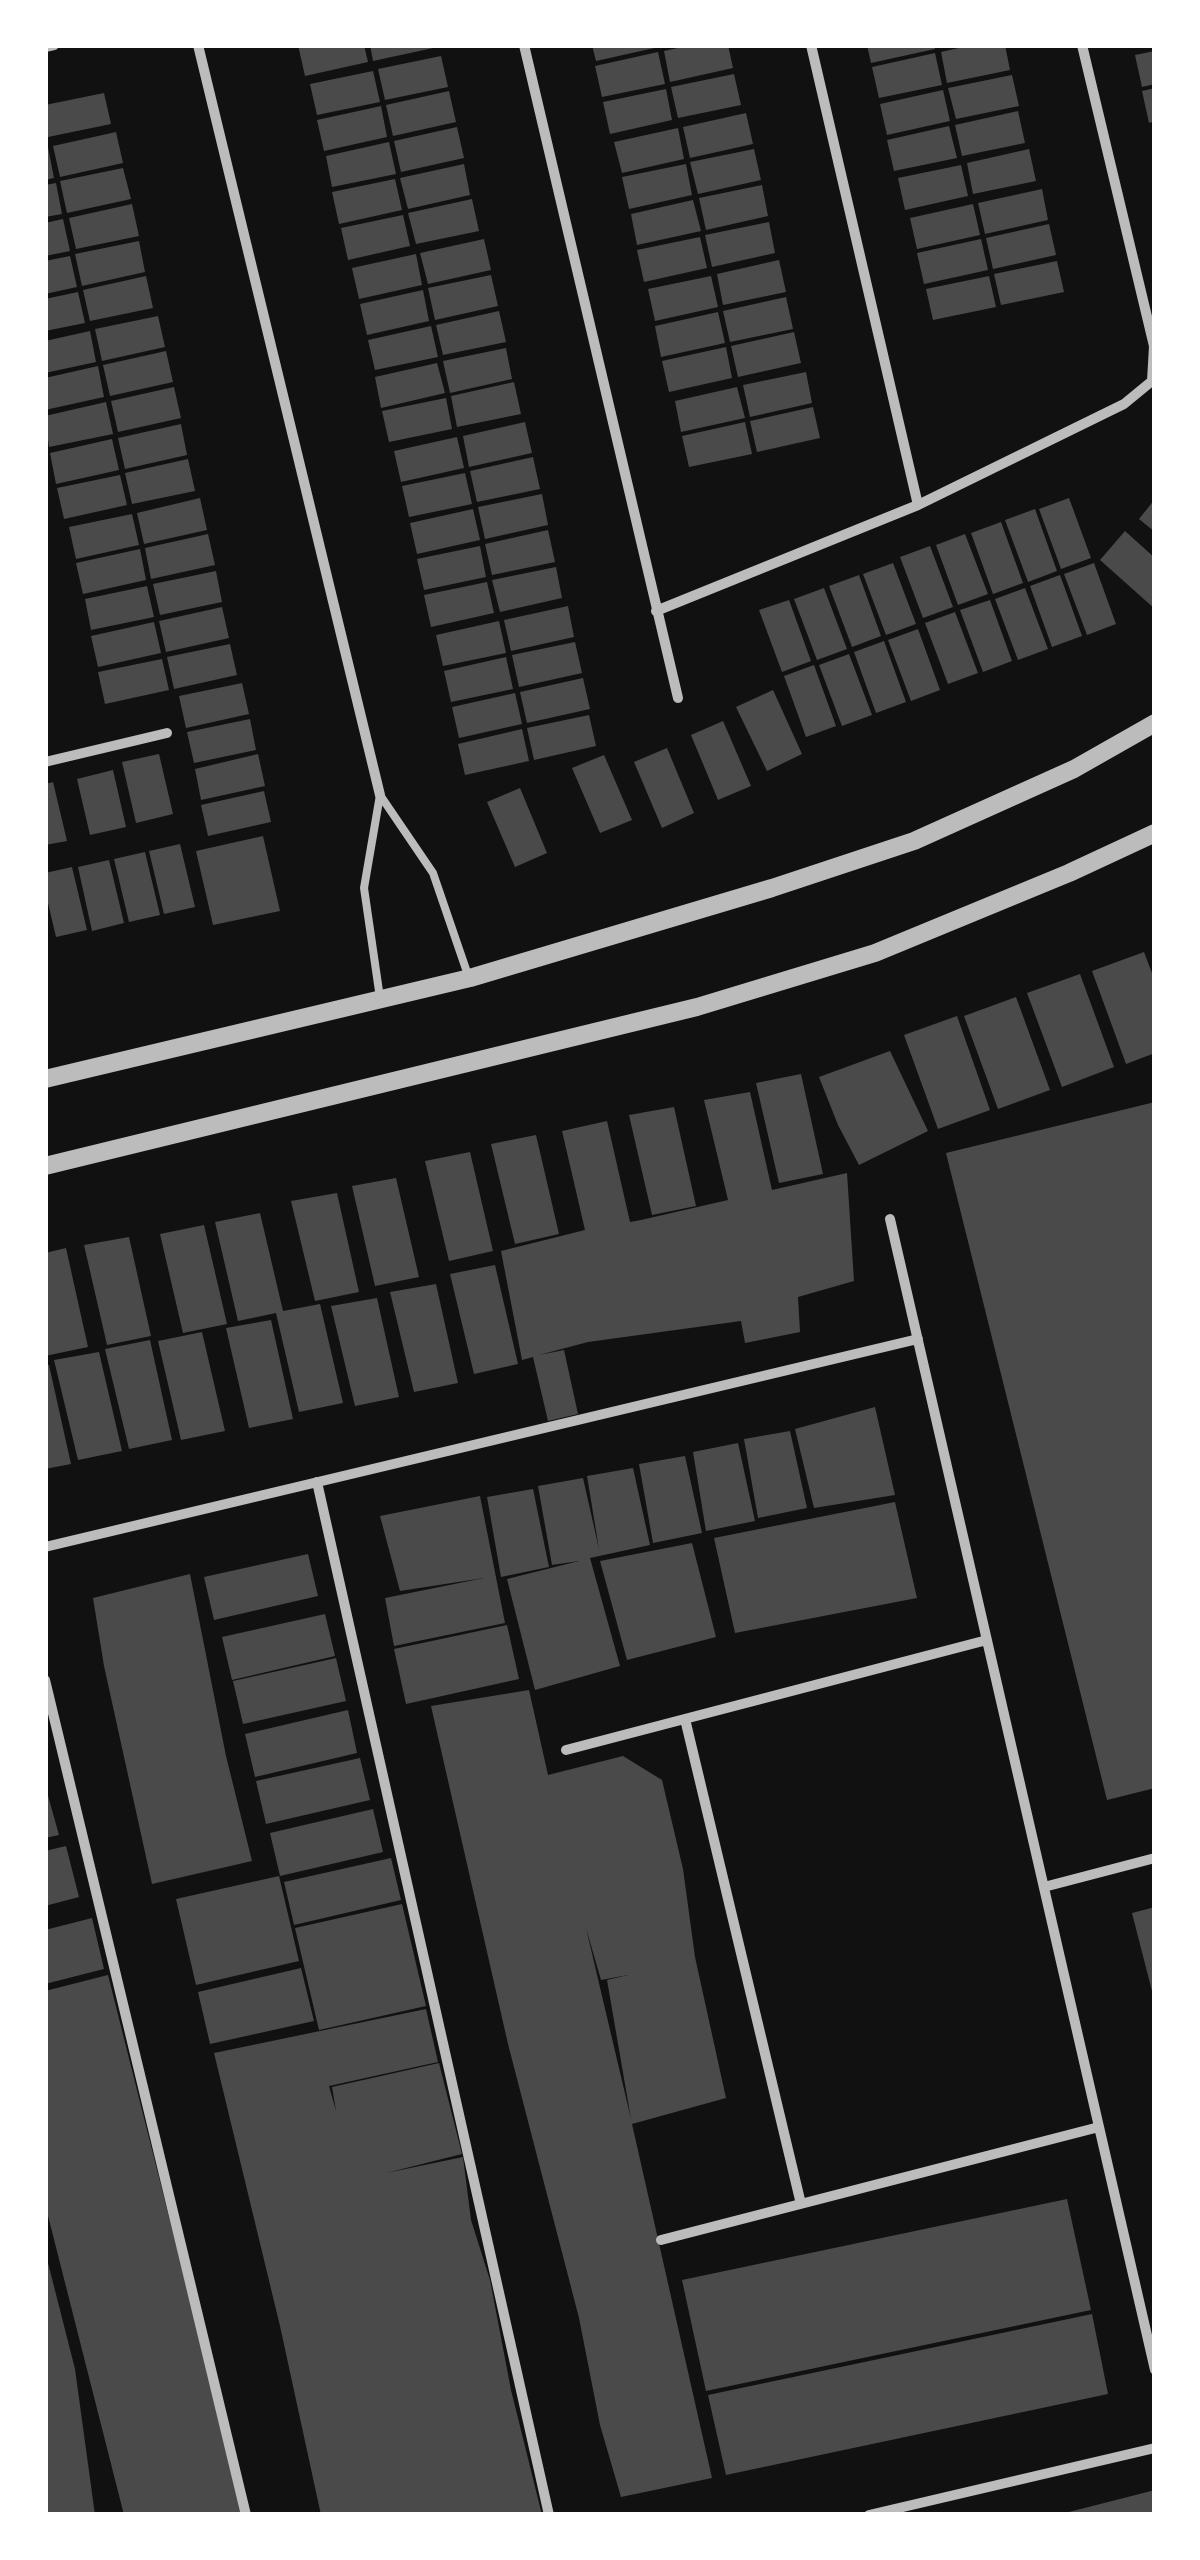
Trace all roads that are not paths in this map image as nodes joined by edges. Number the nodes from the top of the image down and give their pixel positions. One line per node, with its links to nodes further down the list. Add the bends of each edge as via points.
1 (54, 45): 6 (street)
2 (198, 45): 13 (street)
3 (524, 45): 8 (street)
4 (811, 45): 7 (street)
5 (1082, 45): 7 (street, via 1154,346 1152,382 1124,404)
6 (45, 47)
7 (918, 505): 8 (street)
8 (656, 611): 9 (street)
9 (678, 698)
10 (1155, 723): 15 (street, via 1074,768 914,840)
11 (166, 733): 12 (street)
12 (45, 762)
13 (380, 795): 15 (lane, via 434,874); 16 (lane, via 364,888)
14 (1155, 833): 18 (street, via 875,952 697,1008)
15 (470, 978): 16 (street)
16 (380, 998): 17 (street)
17 (45, 1079)
18 (45, 1166)
19 (890, 1219): 20 (street)
20 (918, 1340): 21 (street); 23 (street)
21 (318, 1482): 22 (street); 35 (street)
22 (45, 1547)
23 (987, 1640): 25 (street); 28 (street)
24 (45, 1680): 34 (street)
25 (685, 1719): 26 (street); 30 (street)
26 (566, 1750)
27 (1155, 1858): 28 (street)
28 (1044, 1887): 29 (street)
29 (1099, 2128): 30 (street); 32 (street)
30 (802, 2204): 31 (street)
31 (661, 2240)
32 (1155, 2370)
33 (1155, 2448): 36 (street)
34 (246, 2515)
35 (550, 2515)
36 (869, 2515)

